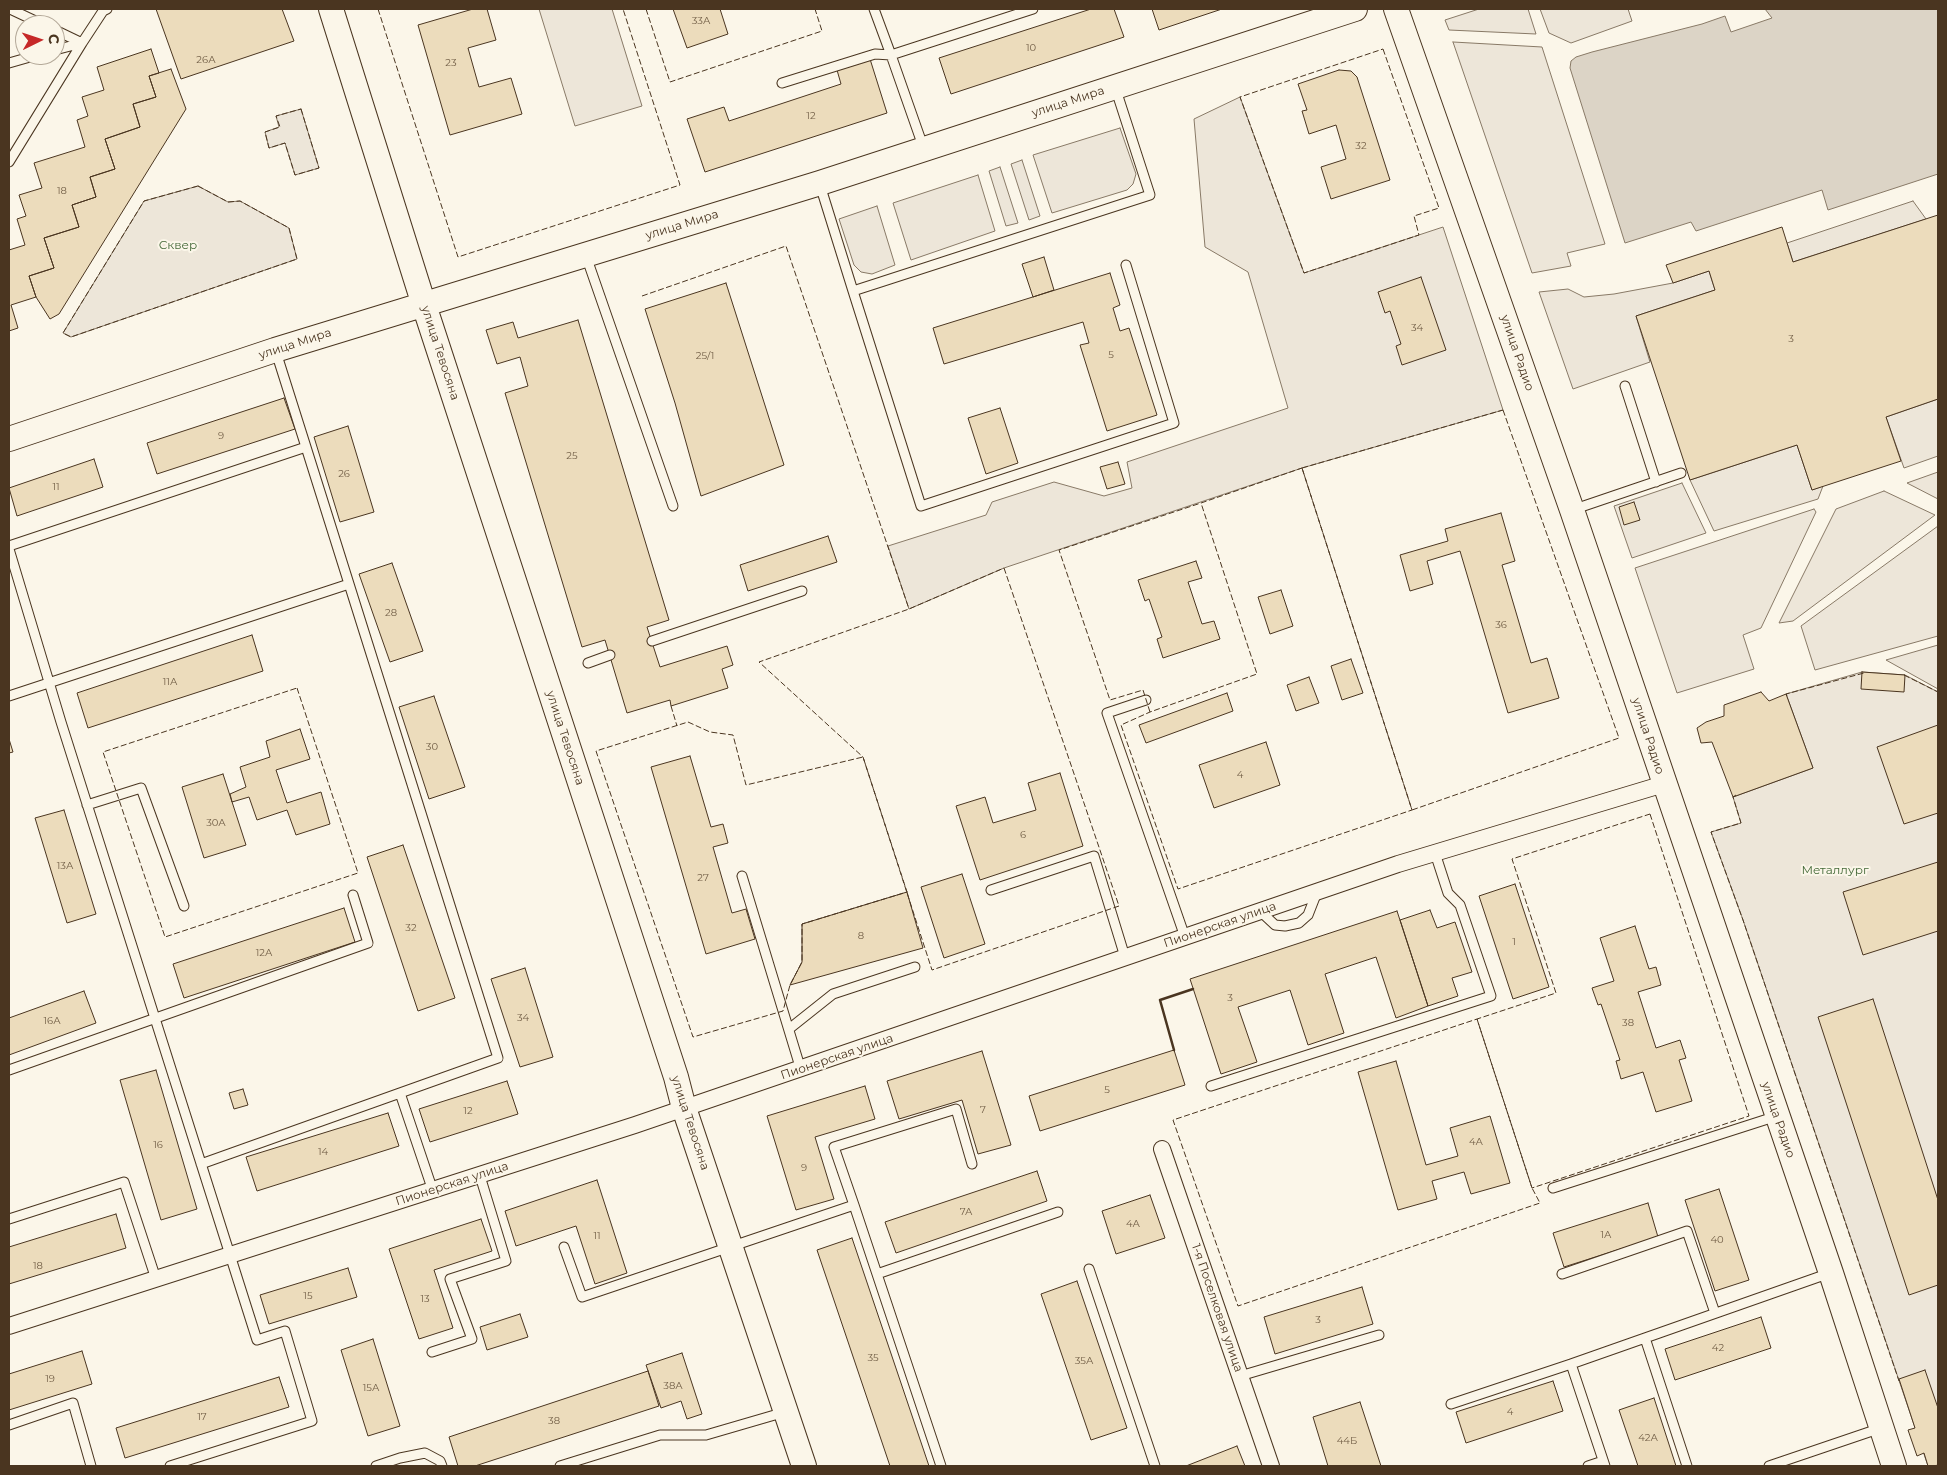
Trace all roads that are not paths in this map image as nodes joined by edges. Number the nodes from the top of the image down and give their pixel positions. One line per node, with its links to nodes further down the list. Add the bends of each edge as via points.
1 (10, 9): 8 (lane)
2 (107, 9): 10 (lane, via 102,10)
3 (331, 9): 21 (main road, улица Тевосяна)
4 (874, 9): 12 (lane)
5 (1033, 9): 12 (lane)
6 (1355, 9): 14 (main road, улица Мира)
7 (1396, 9): 29 (main road, улица Радио)
8 (23, 15)
9 (65, 35): 10 (lane)
10 (82, 43): 11 (lane); 16 (lane)
11 (65, 47)
12 (891, 55): 13 (lane, via 875,54); 15 (lane)
13 (782, 84)
14 (1115, 87): 15 (main road, улица Мира); 20 (lane, via 1150,195)
15 (924, 149): 17 (main road, улица Мира)
16 (9, 162)
17 (820, 183): 18 (main road, улица Мира); 20 (lane)
18 (585, 255): 21 (main road, улица Мира); 28 (lane)
19 (1126, 265): 20 (lane, via 1174,422 921,506)
20 (852, 291)
21 (424, 304): 22 (main road, улица Мира); 57 (main road, улица Тевосяна)
22 (275, 350): 24 (main road, улица Мира); 25 (lane)
23 (1625, 386): 27 (lane)
24 (9, 439)
25 (306, 447): 30 (lane); 31 (lane)
26 (1681, 473): 27 (lane)
27 (1656, 482): 29 (lane)
28 (673, 506)
29 (1572, 510): 39 (main road, улица Радио)
30 (9, 547): 36 (lane)
31 (349, 584): 36 (lane); 56 (lane, via 498,1058)
32 (802, 591): 33 (lane)
33 (652, 641)
34 (610, 655): 35 (lane)
35 (588, 663)
36 (49, 682): 37 (lane); 40 (lane)
37 (9, 696)
38 (1146, 700): 48 (lane, via 1107,713)
39 (1664, 784): 41 (street, Пионерская улица); 58 (main road, улица Радио)
40 (87, 805): 46 (lane, via 141,788); 51 (lane)
41 (1435, 853): 44 (street, Пионерская улица); 55 (lane, via 1448,894 1460,905 1491,996)
42 (742, 876): 52 (lane)
43 (991, 890): 49 (lane, via 1094,856)
44 (1317, 892): 47 (street, Пионерская улица); 47 (lane, via 1308,915 1299,923 1275,925)
45 (353, 895): 51 (lane, via 368,943)
46 (184, 906)
47 (1260, 911): 48 (street, Пионерская улица)
48 (1185, 937): 49 (street, Пионерская улица)
49 (1126, 957): 54 (street, Пионерская улица)
50 (915, 967): 52 (lane, via 833,994)
51 (155, 1018): 53 (lane); 60 (lane)
52 (789, 1029): 54 (lane)
53 (9, 1070)
54 (801, 1070): 57 (street, Пионерская улица)
55 (1211, 1086)
56 (400, 1093): 60 (lane); 64 (lane)
57 (684, 1108): 62 (street, Пионерская улица); 69 (main road, улица Тевосяна)
58 (1777, 1116): 63 (lane); 72 (main road, улица Радио)
59 (1162, 1149): 82 (street, 1-я Поселковая улица)
60 (201, 1164): 70 (lane)
61 (972, 1164): 65 (lane, via 956,1109 834,1148)
62 (480, 1176): 64 (street, Пионерская улица); 80 (lane, via 506,1261 450,1279 472,1338)
63 (1553, 1188)
64 (433, 1191): 70 (street, Пионерская улица)
65 (854, 1205): 69 (lane); 73 (lane)
66 (1058, 1212): 73 (lane)
67 (9, 1219): 75 (lane, via 124,1182)
68 (564, 1247): 69 (lane, via 582,1297)
69 (732, 1248): 84 (main road, улица Тевосяна)
70 (230, 1256): 75 (street, Пионерская улица); 89 (lane, via 257,1340 285,1331 312,1421)
71 (1089, 1269): 95 (lane)
72 (1830, 1273): 76 (lane); 86 (main road, улица Радио)
73 (877, 1274): 94 (lane)
74 (1562, 1274): 76 (lane, via 1687,1232)
75 (156, 1279): 77 (street, Пионерская улица)
76 (1715, 1313): 79 (lane)
77 (9, 1326)
78 (1379, 1335): 82 (lane)
79 (1645, 1338): 81 (lane); 98 (lane)
80 (432, 1352)
81 (1570, 1364): 83 (lane); 87 (lane)
82 (1240, 1376): 96 (street, 1-я Поселковая улица)
83 (1451, 1404)
84 (786, 1412): 92 (lane, via 706,1435 660,1435); 93 (main road, улица Тевосяна)
85 (9, 1425): 88 (lane, via 73,1404)
86 (1881, 1428): 99 (lane); 100 (main road, улица Радио)
87 (1604, 1464): 97 (lane)
88 (91, 1466)
89 (170, 1466)
90 (376, 1466): 91 (lane, via 426,1453 440,1461)
91 (442, 1466)
92 (560, 1466)
93 (804, 1466)
94 (941, 1466)
95 (1155, 1466)
96 (1271, 1466)
97 (1588, 1466)
98 (1687, 1466)
99 (1768, 1466)
100 (1894, 1466)

